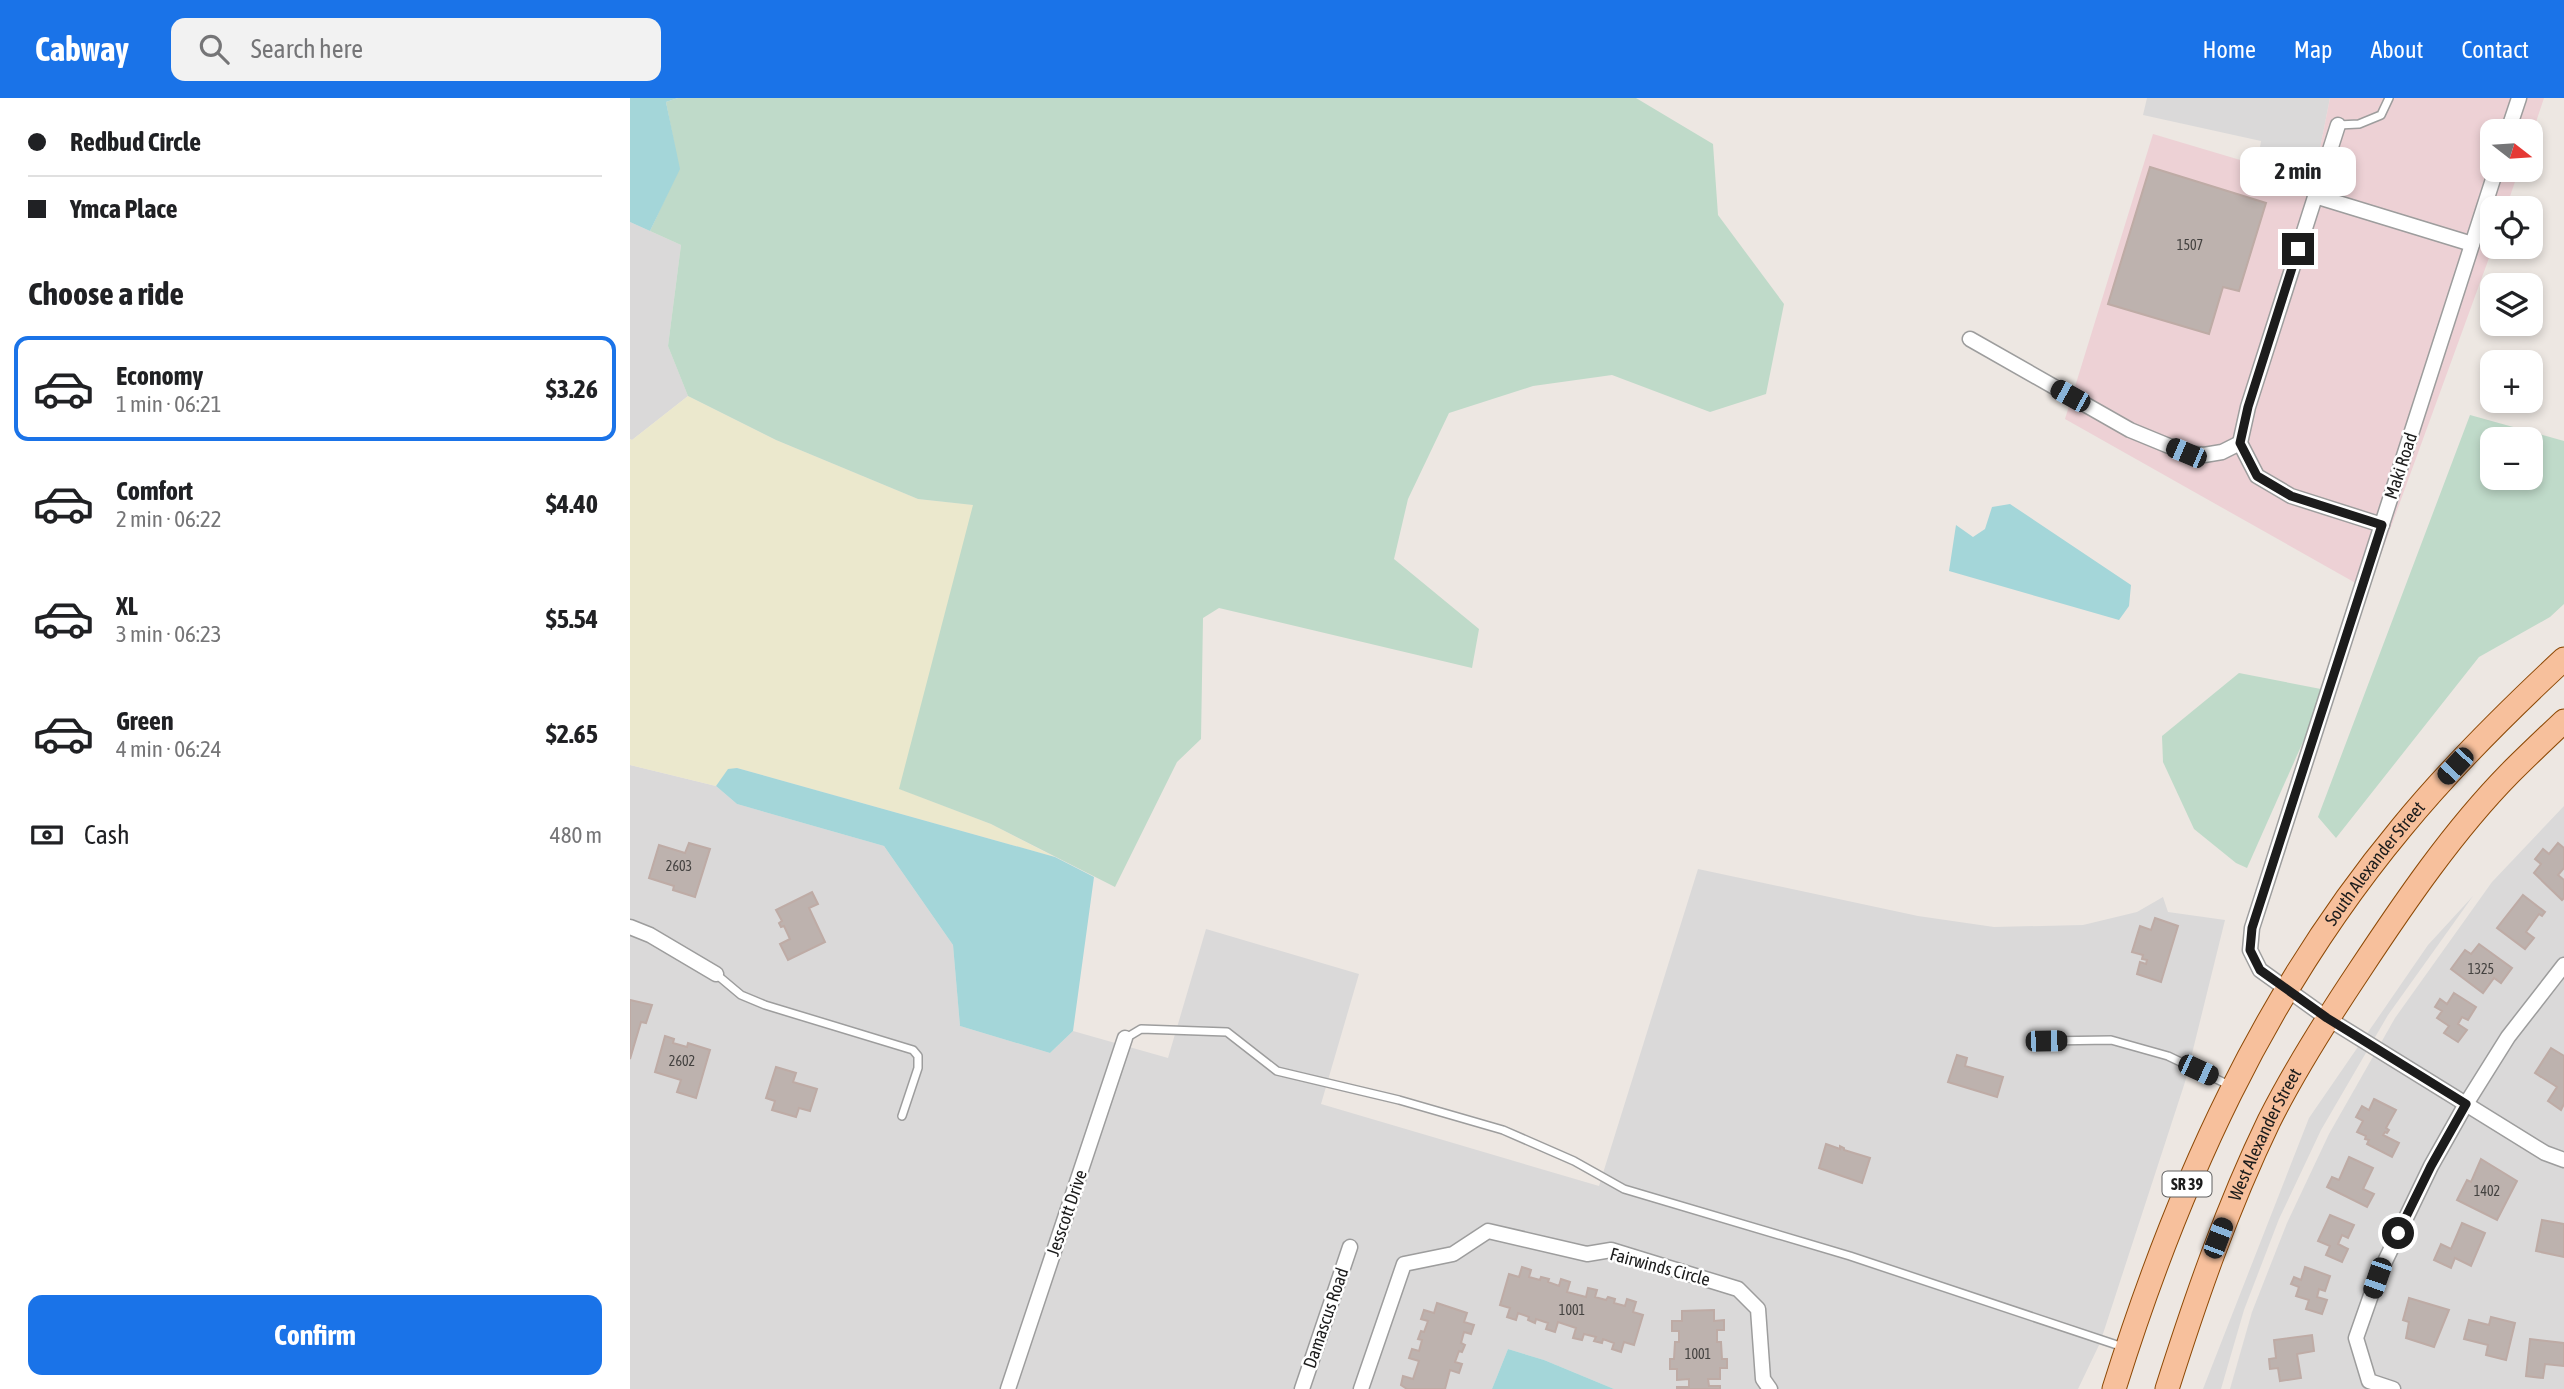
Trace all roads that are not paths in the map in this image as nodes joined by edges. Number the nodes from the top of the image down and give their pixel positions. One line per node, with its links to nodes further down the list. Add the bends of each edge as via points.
1 (2389, 98): 4 (lane, via 2381,115 2359,124)
2 (2519, 98): 3 (street)
3 (2512, 119)
4 (2338, 125): 6 (street)
5 (2492, 182): 7 (street, Maki Road)
6 (2315, 196): 7 (street); 9 (street)
7 (2472, 244): 10 (street, Maki Road)
8 (1970, 339): 9 (street, via 2130,430 2186,453 2204,456)
9 (2240, 443): 10 (street, via 2257,476 2291,496)
10 (2382, 525): 16 (street, Maki Road, via 2252,928 2250,950 2260,970)
11 (2564, 659): 16 (main road, South Alexander Street / SR 39, via 2489,729 2402,827)
12 (2564, 721): 17 (main road, West Alexander Street / SR 39, via 2509,774 2444,851)
13 (630, 927): 15 (street)
14 (2564, 965): 21 (street, via 2508,1037)
15 (716, 974): 22 (lane, via 741,995 765,1005 913,1050 918,1068)
16 (2287, 990): 17 (street, Maki Road); 20 (main road, SR 39)
17 (2327, 1018): 21 (street, Maki Road); 31 (main road, West Alexander Street / SR 39, via 2270,1119 2243,1178 2204,1275)
18 (1125, 1038): 25 (lane, via 1141,1029 1227,1032 1277,1071 1503,1130 1624,1189 1850,1255); 26 (street, Jesscott Drive)
19 (2046, 1041): 20 (lane, via 2111,1040 2168,1056)
20 (2233, 1086): 25 (main road, SR 39, via 2175,1214)
21 (2466, 1104): 23 (street, Maki Road, via 2544,1153); 32 (street, via 2377,1278 2356,1338 2369,1381)
22 (902, 1115)
23 (2564, 1160)
24 (1350, 1247): 27 (street, Damascus Road)
25 (2127, 1348): 30 (main road, SR 39)
26 (1008, 1389)
27 (1302, 1389)
28 (1361, 1389): 29 (street, Fairwinds Circle, via 1404,1264 1453,1254 1488,1231 1587,1254 1611,1250 1738,1289 1758,1309 1763,1380)
29 (1770, 1389)
30 (2114, 1389)
31 (2167, 1389)
32 (2393, 1389)

